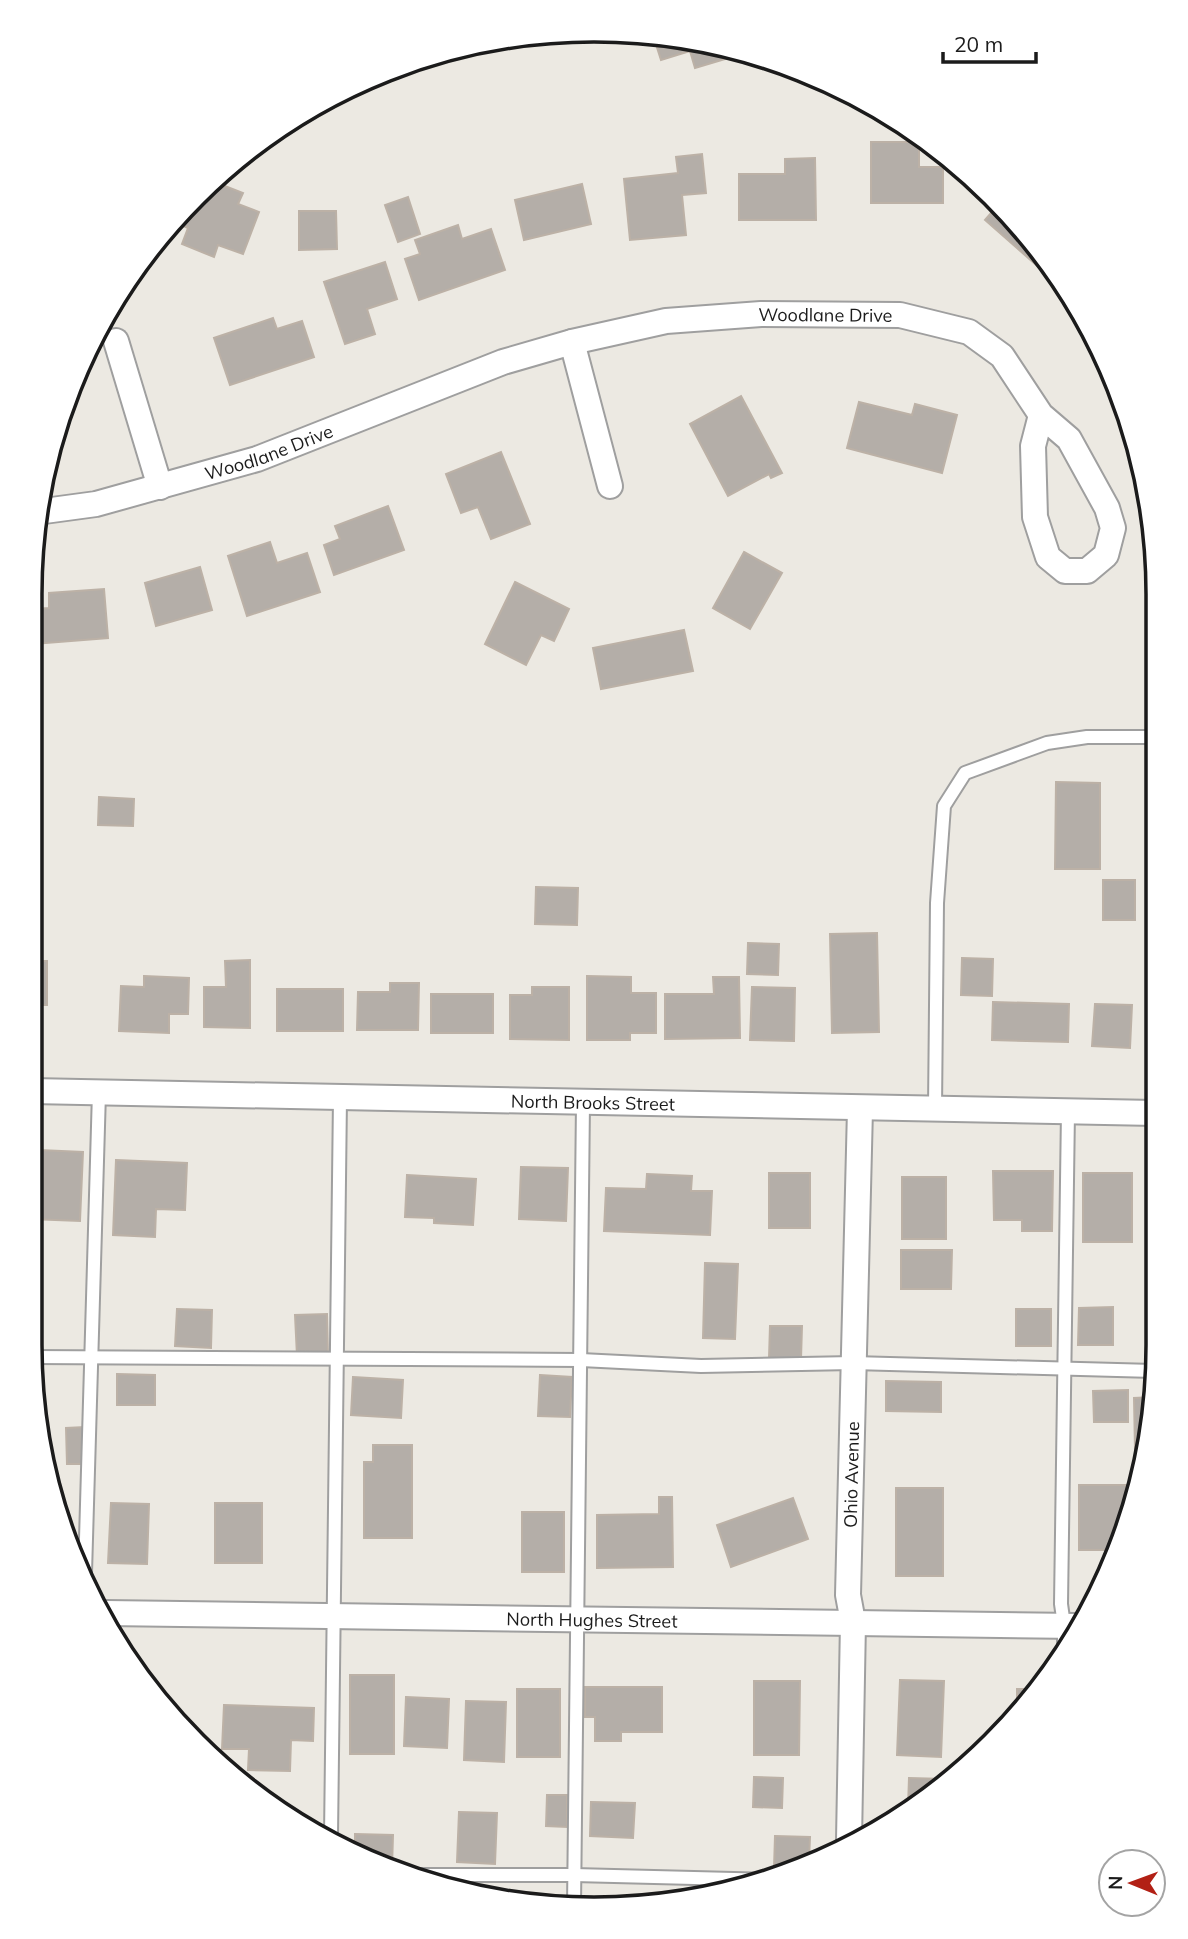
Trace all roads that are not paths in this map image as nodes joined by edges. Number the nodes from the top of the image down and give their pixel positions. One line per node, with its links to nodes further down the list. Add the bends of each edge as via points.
1 (116, 341): 5 (street)
2 (572, 342): 3 (street, Woodlane Drive, via 666,321 761,314 900,315 969,332 1002,356); 4 (street); 5 (street, Woodlane Drive, via 503,362 257,459)
3 (1041, 415): 3 (street, Woodlane Drive, via 1069,439 1113,528 1106,555 1087,571 1065,571 1048,557 1035,517 1033,446)
4 (610, 486)
5 (160, 487): 6 (street, Woodlane Drive)
6 (49, 510)
7 (1146, 737): 13 (lane, via 1087,737 1047,743 965,773 944,806 937,903)
8 (42, 1091): 9 (street, North Brooks Street)
9 (99, 1093): 10 (street, North Brooks Street); 17 (lane)
10 (340, 1097): 11 (street, North Brooks Street); 18 (lane)
11 (583, 1102): 12 (street, North Brooks Street); 19 (lane)
12 (860, 1109): 13 (street, North Brooks Street); 20 (street, Ohio Avenue)
13 (935, 1110): 14 (street, North Brooks Street)
14 (1068, 1111): 15 (street, North Brooks Street); 21 (lane)
15 (1146, 1113)
16 (42, 1357): 17 (lane)
17 (90, 1357): 18 (lane); 23 (lane)
18 (337, 1360): 19 (lane); 25 (lane)
19 (582, 1360): 20 (lane, via 701,1366); 26 (lane)
20 (853, 1363): 21 (lane); 27 (street, Ohio Avenue, via 848,1595)
21 (1063, 1370): 22 (lane); 28 (lane, via 1060,1604)
22 (1145, 1371)
23 (85, 1559)
24 (112, 1613): 25 (street, North Hughes Street)
25 (334, 1616): 26 (street, North Hughes Street); 30 (lane)
26 (578, 1619): 27 (street, North Hughes Street); 33 (lane)
27 (853, 1622): 29 (street, North Hughes Street); 31 (street, Ohio Avenue)
28 (1067, 1629)
29 (1064, 1634)
30 (331, 1830)
31 (849, 1834)
32 (441, 1875): 33 (lane)
33 (574, 1875): 34 (lane); 35 (lane)
34 (733, 1879)
35 (573, 1896)

